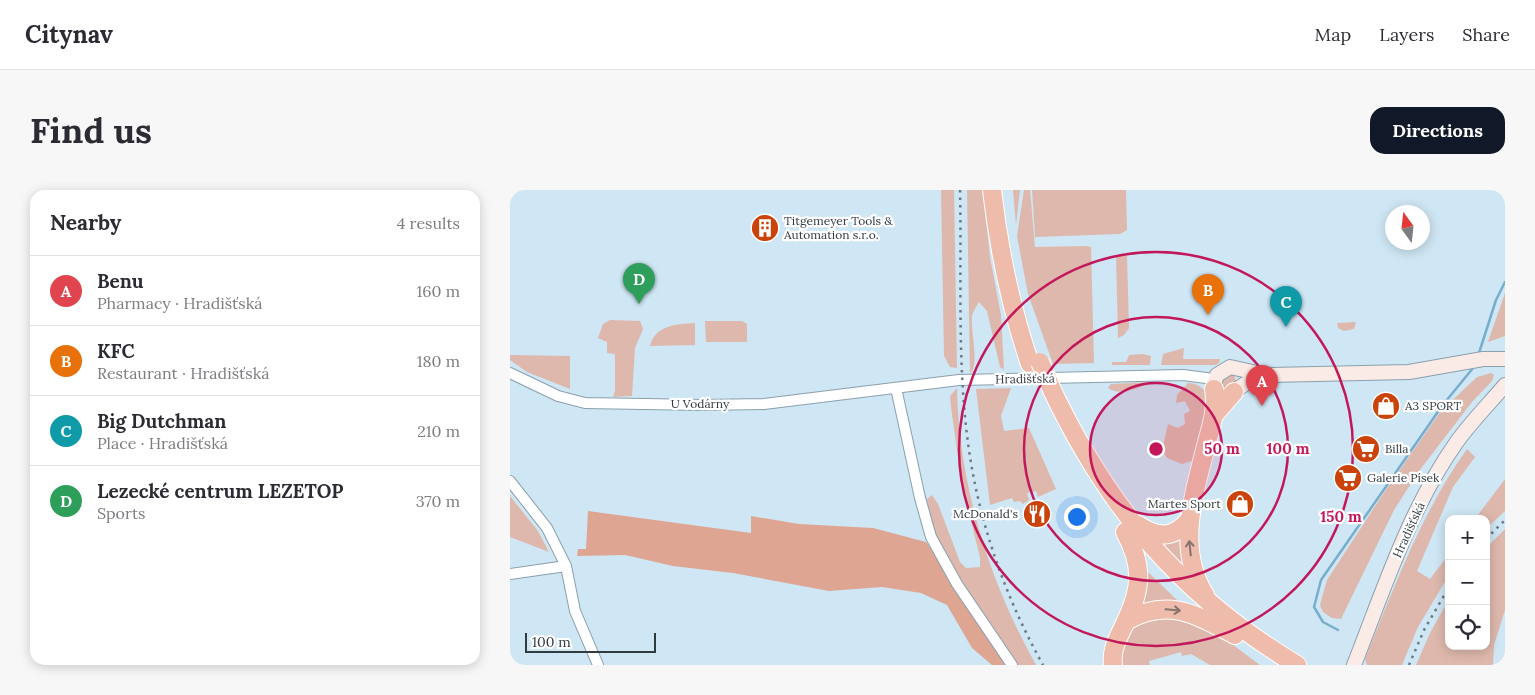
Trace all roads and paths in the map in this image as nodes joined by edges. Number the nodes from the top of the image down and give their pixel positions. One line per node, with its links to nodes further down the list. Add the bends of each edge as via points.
1 (992, 190): 4 (highway, via 1003,274 1015,319)
2 (1003, 190): 4 (highway, via 1012,267)
3 (1505, 359): 7 (street, via 1422,371)
4 (1035, 363): 15 (highway, via 1047,391 1054,420 1084,473)
5 (1239, 369): 7 (street); 8 (street, via 1225,368); 11 (street, via 1242,377)
6 (510, 373): 10 (street, U Vodárny, via 558,396 585,403 764,404)
7 (1266, 374): 11 (street)
8 (1214, 384): 10 (street, Hradišťská, via 1183,376 970,380); 11 (street, Hradišťská, via 1222,396); 12 (highway)
9 (1505, 385): 26 (street, Hradišťská, via 1456,443 1420,504)
10 (896, 388): 22 (street, via 931,537 956,584)
11 (1236, 390): 12 (highway)
12 (1214, 415): 14 (highway)
13 (510, 481): 16 (street, via 547,528)
14 (1189, 520): 15 (highway, via 1175,533 1162,536); 18 (highway, one-way to 14, via 1195,573)
15 (1126, 524): 18 (highway); 19 (highway, via 1140,575); 20 (highway, via 1165,575)
16 (566, 566): 17 (street); 21 (street, via 574,611)
17 (510, 574)
18 (1212, 606): 25 (highway)
19 (1126, 621): 20 (highway, one-way to 20, via 1154,610 1177,610 1200,617); 23 (highway, via 1114,646)
20 (1234, 635): 24 (highway)
21 (598, 665)
22 (1012, 665)
23 (1113, 665)
24 (1280, 665)
25 (1297, 665)
26 (1354, 665)

